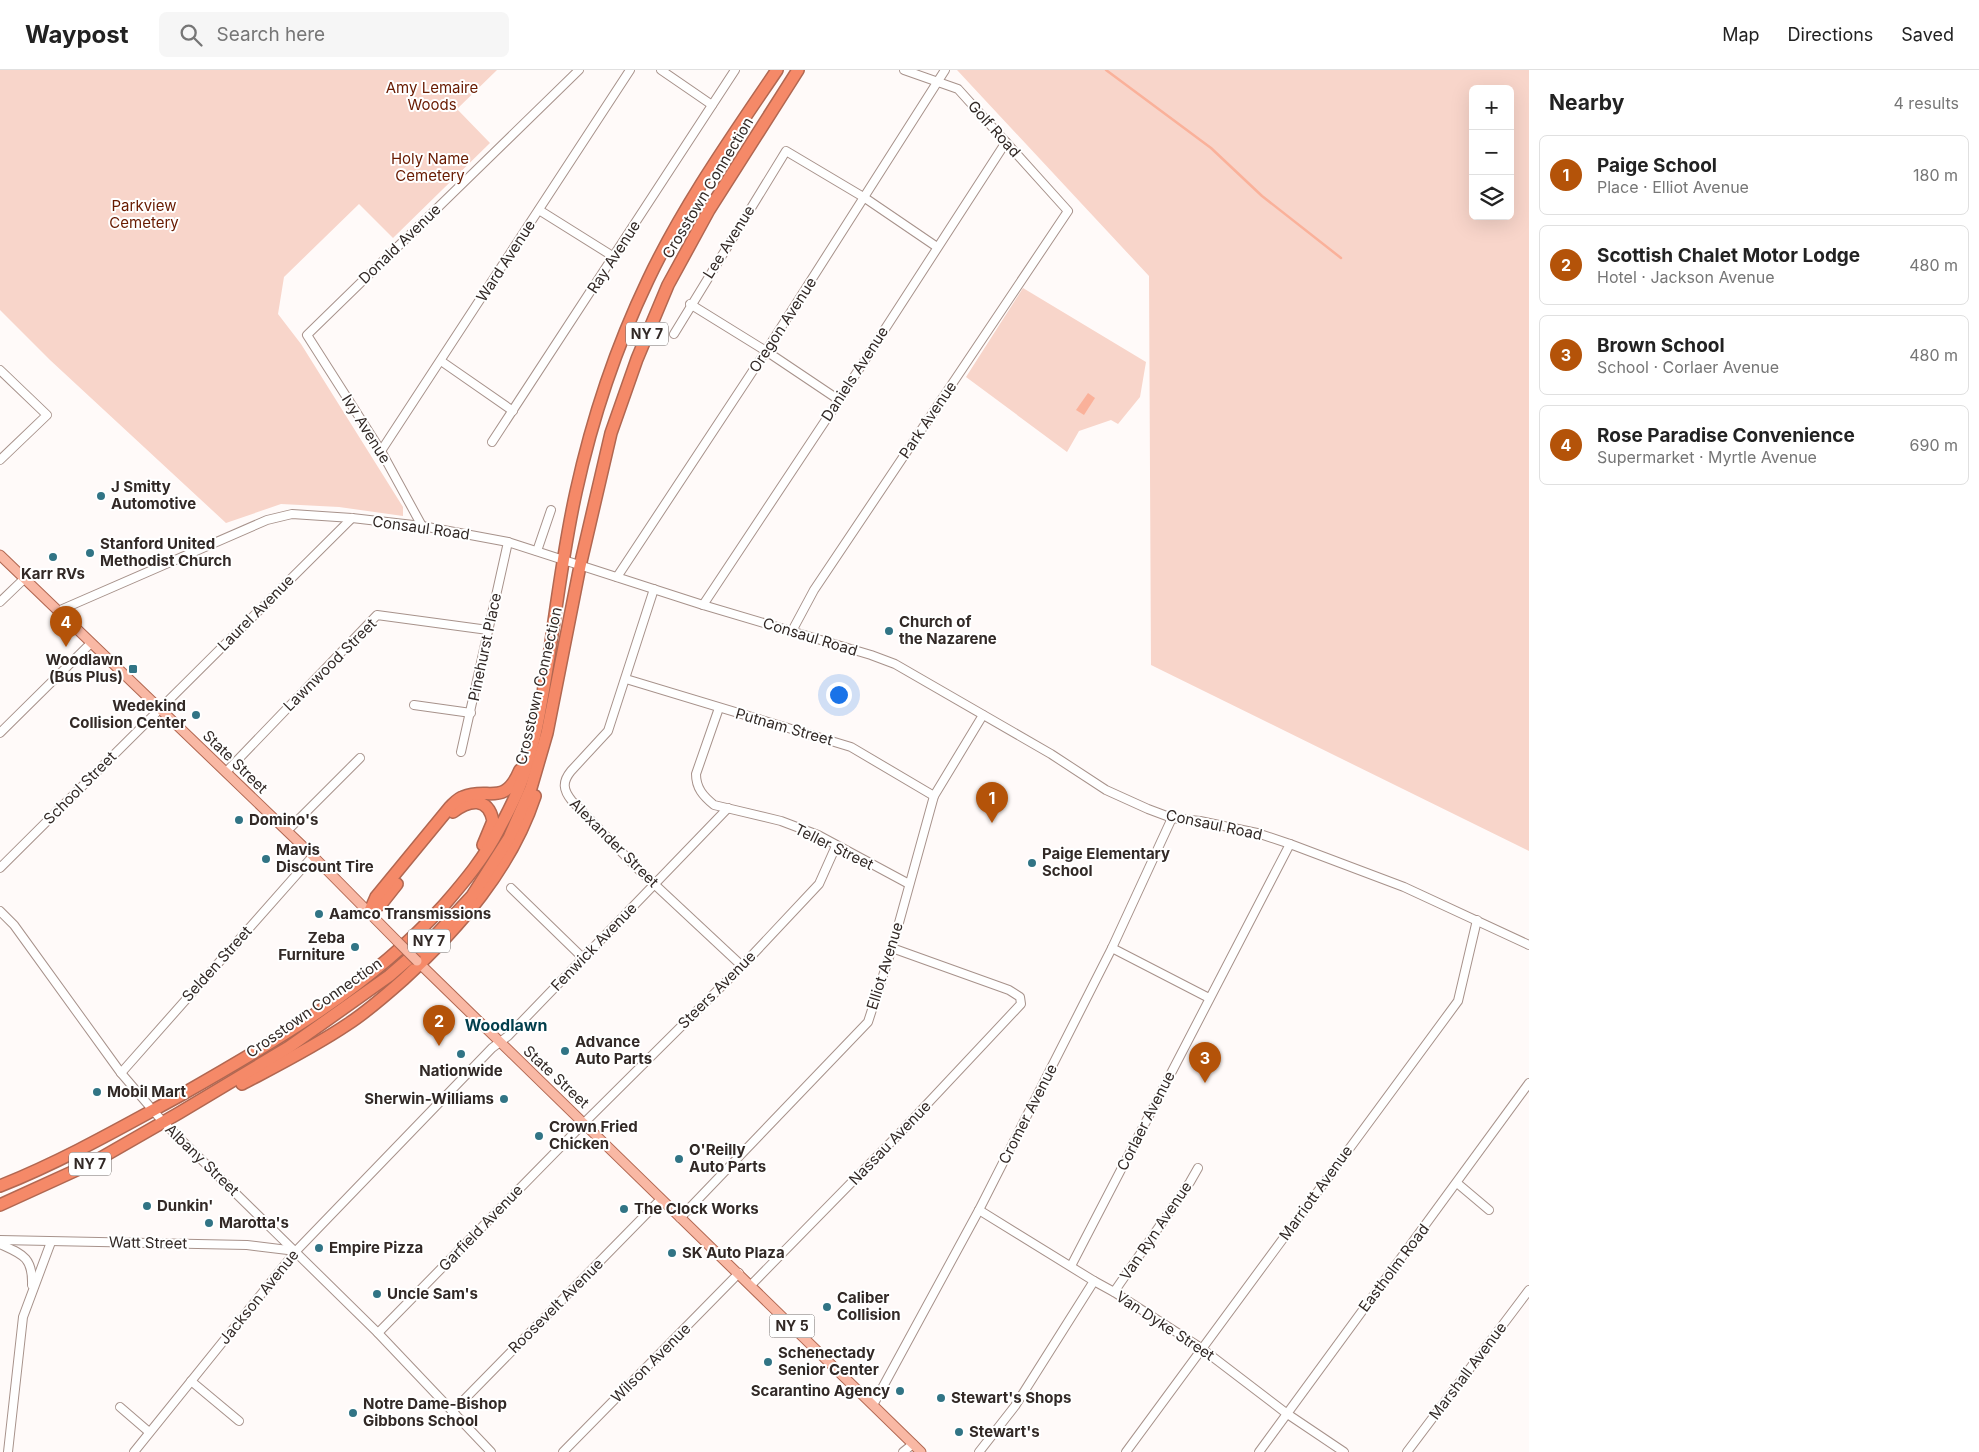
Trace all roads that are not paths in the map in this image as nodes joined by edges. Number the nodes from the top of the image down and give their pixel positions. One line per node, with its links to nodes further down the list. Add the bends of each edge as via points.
1 (578, 70): 18 (street, Donald Avenue)
2 (630, 70): 13 (street, Ward Avenue)
3 (661, 70): 10 (street)
4 (735, 70): 10 (street, Ray Avenue)
5 (777, 70): 34 (highway, Crosstown Connection / NY 7, via 692,199 649,278 618,346 594,418)
6 (798, 70): 35 (highway, Crosstown Connection / NY 7, via 709,210 668,285 611,433)
7 (904, 70): 9 (street, Golf Road)
8 (945, 70): 9 (street, Oregon Avenue)
9 (937, 82): 11 (street, Golf Road, via 958,89); 12 (street, Oregon Avenue)
10 (712, 105): 16 (street, Ray Avenue)
11 (1006, 142): 14 (street, Golf Road); 15 (street, Daniels Avenue)
12 (865, 198): 15 (street); 17 (street, Lee Avenue, via 786,151); 20 (street, Oregon Avenue)
13 (539, 210): 16 (street); 21 (street, Ward Avenue)
14 (1068, 210): 43 (street, Park Avenue, via 814,590)
15 (938, 247): 23 (street, Daniels Avenue)
16 (614, 257): 24 (street, Ray Avenue)
17 (690, 304): 19 (street, Lee Avenue); 20 (street)
18 (307, 334): 26 (street, Ivy Avenue)
19 (674, 334)
20 (766, 351): 23 (street); 36 (street, Oregon Avenue)
21 (441, 361): 24 (street); 26 (street, Ward Avenue)
22 (0, 370): 27 (street, via 47,415)
23 (839, 400): 40 (street, Daniels Avenue)
24 (513, 411): 25 (street, Ray Avenue)
25 (492, 442)
26 (381, 451): 30 (street, Ivy Avenue)
27 (0, 460)
28 (551, 510): 32 (street)
29 (352, 518): 30 (street, Consaul Road); 41 (street, Consaul Road, via 292,514 267,520); 47 (street, Laurel Avenue)
30 (422, 526): 31 (street, Consaul Road)
31 (508, 542): 32 (street, Consaul Road); 42 (street, Pinehurst Place)
32 (537, 550): 34 (street, Consaul Road)
33 (0, 554): 37 (main road, State Street / NY 5)
34 (564, 560): 35 (street, Consaul Road); 53 (highway, Crosstown Connection / NY 7)
35 (580, 566): 36 (street, Consaul Road); 51 (highway, Crosstown Connection / NY 7)
36 (617, 577): 38 (street, Consaul Road)
37 (25, 578): 39 (street); 41 (main road, State Street / NY 5)
38 (654, 589): 40 (street, Consaul Road); 45 (street, Alexander Street)
39 (0, 602)
40 (703, 604): 43 (street, Consaul Road)
41 (58, 611): 44 (main road, State Street / NY 5)
42 (488, 630): 49 (street, Pinehurst Place); 56 (street, Lawnwood Street, via 377,615)
43 (792, 632): 50 (street, Consaul Road, via 895,664)
44 (91, 643): 47 (main road, State Street / NY 5); 52 (street)
45 (626, 679): 48 (street, Putnam Street); 67 (street, Alexander Street, via 608,731 566,777 564,785 572,801)
46 (414, 705): 49 (street)
47 (160, 708): 56 (main road, State Street / NY 5); 65 (street, School Street)
48 (719, 708): 57 (street, Putnam Street, via 851,747); 58 (street, via 696,782 714,805)
49 (471, 713): 54 (street, Pinehurst Place)
50 (982, 715): 57 (street, Elliot Avenue); 59 (street, Consaul Road, via 1106,790)
51 (548, 733): 76 (highway, via 539,783 513,846 496,876 462,920); 83 (highway, Crosstown Connection / NY 7, via 531,788 509,838 472,896 435,936 389,976 319,1026)
52 (0, 734)
53 (535, 737): 64 (highway, Crosstown Connection / NY 7, via 520,785 497,833); 70 (highway, via 508,789 496,795 479,793 462,797 450,807 376,897)
54 (461, 752)
55 (360, 758): 60 (street)
56 (226, 772): 60 (main road, State Street / NY 5)
57 (934, 796): 66 (street, Elliot Avenue)
58 (728, 808): 62 (street, Teller Street, via 781,822); 67 (street, Fenwick Avenue)
59 (1172, 818): 61 (street, Consaul Road, via 1257,833); 74 (street, Cromer Avenue)
60 (287, 831): 63 (main road, State Street / NY 5)
61 (1290, 844): 71 (street, Consaul Road); 78 (street, Corlaer Avenue)
62 (836, 846): 66 (street, Teller Street); 77 (street, Steers Avenue, via 819,884)
63 (314, 856): 70 (main road, State Street / NY 5); 80 (street, Selden Street)
64 (477, 863): 70 (highway, via 492,822 486,807 473,802 454,811 382,903); 82 (highway, Crosstown Connection / NY 7, via 463,884 423,927 326,1008)
65 (0, 868)
66 (909, 884): 73 (street, Elliot Avenue)
67 (655, 885): 75 (street, Fenwick Avenue); 77 (street, Alexander Street)
68 (511, 888): 75 (street)
69 (0, 911): 80 (street, Albany Street, via 14,925)
70 (369, 913): 76 (main road, State Street / NY 5, bridge)
71 (1476, 920): 72 (street, Consaul Road); 106 (street, Marriott Avenue, via 1458,1001)
72 (1529, 945)
73 (892, 948): 93 (street, Elliot Avenue, via 868,1022); 101 (street, Nassau Avenue, via 1001,987 1020,996 1021,1004)
74 (1112, 948): 78 (street); 91 (street, Cromer Avenue)
75 (583, 958): 79 (street, Fenwick Avenue)
76 (419, 962): 79 (main road, State Street / NY 5); 83 (highway, via 386,995 317,1045 209,1102)
77 (742, 966): 85 (street, Steers Avenue)
78 (1208, 998): 98 (street, Corlaer Avenue)
79 (499, 1042): 85 (main road, State Street / NY 5); 97 (street, Jackson Avenue)
80 (121, 1073): 82 (street, Albany Street)
81 (1529, 1084): 87 (street, Eastholm Road)
82 (154, 1110): 84 (street, Albany Street); 88 (highway, Crosstown Connection / NY 7, via 84,1148)
83 (179, 1113): 84 (highway, Crosstown Connection / NY 7)
84 (163, 1122): 90 (highway, Crosstown Connection / NY 7, via 92,1163); 97 (street, Albany Street)
85 (584, 1123): 89 (main road, State Street / NY 5); 105 (street, Garfield Avenue)
86 (1198, 1168): 104 (street, Van Ryn Avenue)
87 (1457, 1183): 92 (street); 111 (street, Eastholm Road)
88 (0, 1186)
89 (661, 1199): 93 (main road, State Street / NY 5); 110 (street, Roosevelt Avenue)
90 (0, 1205)
91 (979, 1210): 98 (street, Van Dyke Street); 108 (street, Cromer Avenue)
92 (1489, 1210)
93 (680, 1218): 99 (main road, State Street / NY 5)
94 (0, 1240): 95 (street, Watt Street)
95 (51, 1242): 97 (street, Watt Street, via 247,1245); 103 (street)
96 (0, 1244): 103 (street, via 27,1258)
97 (296, 1251): 105 (street, Albany Street); 107 (street, Jackson Avenue)
98 (1071, 1266): 100 (street, Van Dyke Street)
99 (739, 1273): 101 (main road, State Street / NY 5); 118 (street, Wilson Avenue)
100 (1094, 1281): 104 (street, Van Dyke Street); 121 (street, via 1015,1406)
101 (751, 1285): 108 (main road, State Street / NY 5)
102 (1529, 1290): 125 (street, Marshall Avenue)
103 (32, 1291): 115 (street, via 23,1317)
104 (1114, 1292): 106 (street, Van Dyke Street)
105 (378, 1333): 110 (street, Albany Street)
106 (1201, 1348): 111 (street, Van Dyke Street); 122 (street, Marriott Avenue)
107 (191, 1381): 112 (street); 113 (street, Jackson Avenue)
108 (873, 1405): 114 (main road, State Street / NY 5)
109 (120, 1407): 113 (street)
110 (452, 1412): 117 (street, Albany Street)
111 (1286, 1413): 123 (street, Eastholm Road); 124 (street, Van Dyke Street)
112 (239, 1420)
113 (150, 1432): 116 (street, Jackson Avenue)
114 (913, 1444): 119 (street); 120 (main road, State Street / NY 5)
115 (8, 1452)
116 (134, 1452)
117 (491, 1452)
118 (563, 1452)
119 (902, 1452)
120 (921, 1452)
121 (979, 1452)
122 (1126, 1452)
123 (1259, 1452)
124 (1344, 1452)
125 (1407, 1452)

